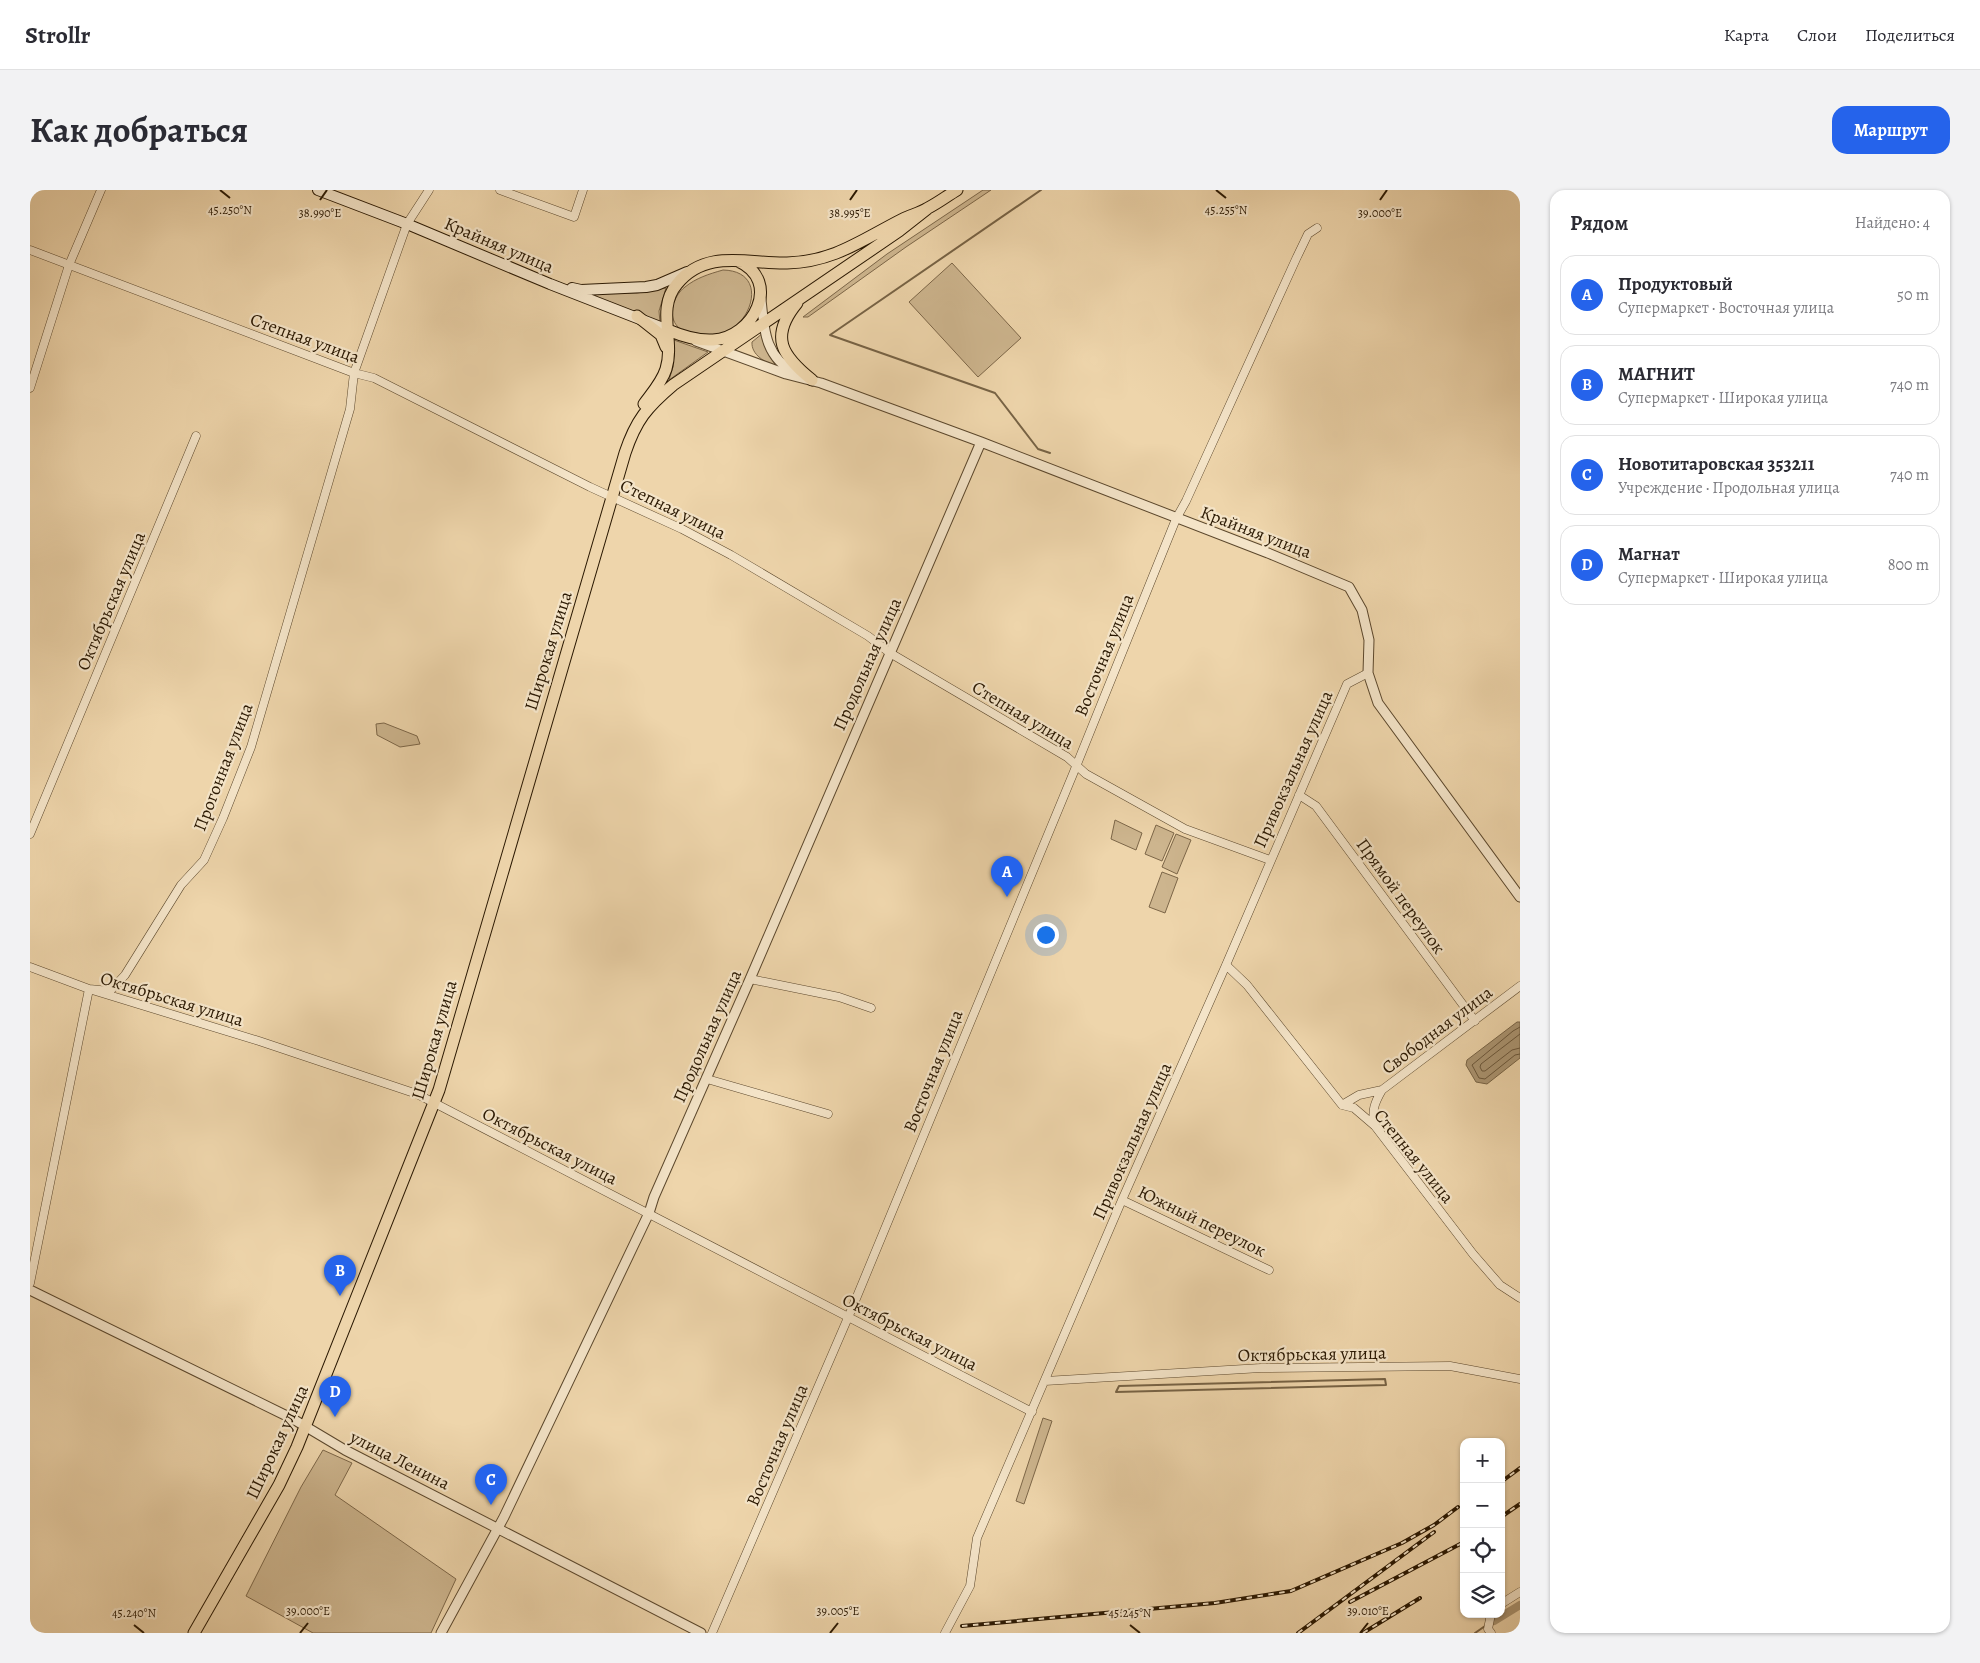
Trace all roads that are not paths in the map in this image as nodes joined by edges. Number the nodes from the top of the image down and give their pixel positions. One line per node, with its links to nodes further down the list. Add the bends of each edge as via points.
1 (101, 190): 12 (street)
2 (318, 190): 8 (main road, Крайняя улица)
3 (429, 190): 8 (street, Прогонная улица)
4 (500, 190): 5 (street, via 574,217)
5 (583, 190)
6 (957, 190): 7 (main road)
7 (927, 209): 11 (main road, via 830,257 786,263); 16 (main road)
8 (407, 224): 14 (main road, Крайняя улица); 25 (street, Прогонная улица)
9 (1317, 228): 32 (street, Восточная улица, via 1308,234)
10 (30, 250): 12 (street, Степная улица)
11 (734, 259): 13 (main road, via 710,262); 15 (main road, via 753,271)
12 (69, 265): 25 (street, Степная улица); 27 (street)
13 (690, 271): 14 (main road, via 656,285 628,289 581,290); 20 (main road, via 670,294 666,311)
14 (550, 284): 17 (main road, Крайняя улица)
15 (760, 287): 18 (main road, via 760,306); 19 (street)
16 (802, 297): 19 (main road); 26 (main road, via 785,323 782,342 790,362)
17 (637, 316): 20 (main road, Крайняя улица); 24 (main road, via 661,335)
18 (748, 322): 21 (main road, via 730,336 714,340); 22 (main road)
19 (764, 322): 22 (main road); 26 (street, via 773,355 790,370)
20 (668, 330): 21 (main road); 24 (main road)
21 (682, 335): 23 (street)
22 (737, 341): 23 (main road)
23 (721, 351): 26 (street); 28 (main road, via 663,393)
24 (669, 353): 28 (main road, via 667,368 638,413)
25 (354, 373): 31 (street, Степная улица, via 374,378); 45 (street, Прогонная улица, via 350,409 251,747 223,818 204,860 181,885 125,975 110,991)
26 (812, 380): 30 (street, Крайняя улица)
27 (30, 388)
28 (634, 428): 31 (main road, Широкая улица)
29 (196, 436): 37 (street, Октябрьская улица)
30 (981, 442): 32 (street, Крайняя улица); 33 (street, Продольная улица)
31 (612, 496): 33 (street, Степная улица, via 731,555 868,636); 50 (main road, Широкая улица)
32 (1176, 518): 34 (street, Крайняя улица, via 1349,588 1362,610 1368,640); 35 (street, Восточная улица)
33 (890, 653): 35 (street, Степная улица); 43 (street, Продольная улица)
34 (1368, 673): 36 (street, Привокзальная улица, via 1347,684); 39 (street, Крайняя улица, via 1378,703)
35 (1076, 765): 38 (street, Степная улица, via 1086,774 1186,828); 60 (street, Восточная улица)
36 (1298, 795): 38 (street, Привокзальная улица); 47 (street, Прямой переулок, via 1316,806)
37 (30, 834)
38 (1270, 860): 41 (street, Привокзальная улица)
39 (1516, 885): 40 (street, Крайняя улица)
40 (1520, 897)
41 (1226, 965): 51 (street, Степная улица, via 1246,984); 54 (street, Привокзальная улица)
42 (30, 967): 45 (street, Октябрьская улица)
43 (750, 979): 46 (street, via 839,997); 48 (street, Продольная улица)
44 (1520, 986): 47 (street, Свободная улица)
45 (89, 990): 50 (street, Октябрьская улица, via 268,1044 417,1094); 57 (street)
46 (871, 1008)
47 (1474, 1021): 49 (street, Свободная улица)
48 (706, 1078): 52 (street); 55 (street, Продольная улица)
49 (1382, 1090): 51 (street, Свободная улица, via 1359,1095); 53 (street, via 1372,1116)
50 (435, 1104): 55 (street, Октябрьская улица); 64 (main road, Широкая улица)
51 (1342, 1106): 53 (street, Степная улица, via 1354,1108)
52 (828, 1114)
53 (1375, 1126): 59 (street, Степная улица, via 1473,1254 1500,1286)
54 (1122, 1200): 56 (street, Южный переулок); 62 (street, Привокзальная улица)
55 (649, 1213): 60 (street, Октябрьская улица); 65 (street, Продольная улица)
56 (1269, 1270)
57 (30, 1283)
58 (30, 1290): 64 (street, улица Ленина)
59 (1520, 1298)
60 (848, 1316): 63 (street, Октябрьская улица); 73 (street, Восточная улица)
61 (1520, 1379): 62 (street, Октябрьская улица, via 1450,1366 1262,1368)
62 (1045, 1381): 63 (street, Привокзальная улица)
63 (1032, 1412): 74 (street, Привокзальная улица, via 978,1538 970,1586)
64 (306, 1427): 65 (street, улица Ленина); 70 (main road, Широкая улица, via 279,1485)
65 (498, 1528): 71 (street, Продольная улица); 72 (street, улица Ленина)
66 (1520, 1592): 67 (street)
67 (1505, 1601)
68 (1491, 1618): 69 (street)
69 (1489, 1631)
70 (194, 1633)
71 (441, 1633)
72 (700, 1633)
73 (712, 1633)
74 (945, 1633)

